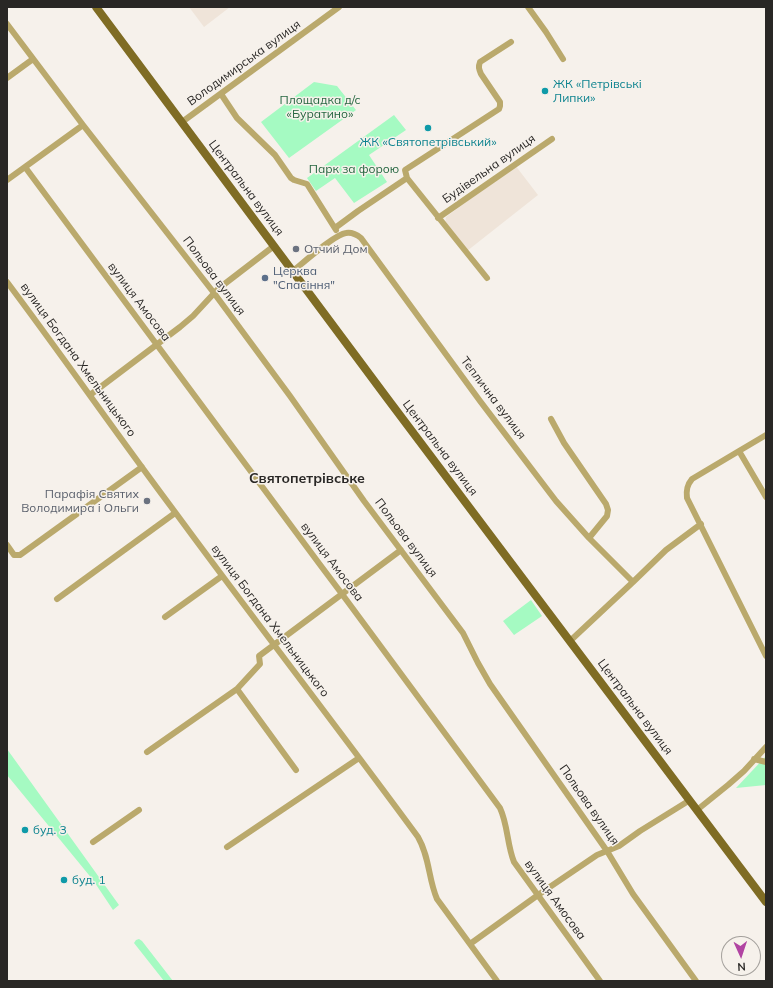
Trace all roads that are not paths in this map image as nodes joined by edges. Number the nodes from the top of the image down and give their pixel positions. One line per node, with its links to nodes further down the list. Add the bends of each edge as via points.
1 (96, 7): 10 (main road, Центральна вулиця)
2 (339, 7): 9 (street, Володимирська вулиця)
3 (528, 7): 7 (street)
4 (7, 24): 6 (street, Польова вулиця)
5 (511, 42): 14 (street, via 480,62 479,66 481,74 500,102 499,109 405,170)
6 (33, 58): 8 (street); 11 (street, Польова вулиця)
7 (563, 59)
8 (7, 78)
9 (221, 94): 10 (street, Володимирська вулиця); 17 (street, via 237,118 275,155 292,178 307,184)
10 (182, 122): 19 (main road, Центральна вулиця)
11 (83, 125): 13 (street); 23 (street, Польова вулиця)
12 (552, 139): 16 (street, Будівельна вулиця)
13 (25, 167): 15 (street); 24 (street, вулиця Амосова)
14 (407, 178): 16 (street); 17 (street)
15 (7, 180)
16 (438, 218): 21 (street)
17 (335, 228): 18 (street)
18 (338, 235): 20 (street); 33 (street, Теплична вулиця, via 348,232 361,238 556,501)
19 (274, 246): 20 (main road, Центральна вулиця); 23 (street)
20 (293, 271): 41 (main road, Центральна вулиця)
21 (487, 278)
22 (7, 282): 25 (street, вулиця Богдана Хмельницького)
23 (214, 294): 24 (street, via 193,316); 35 (street, Польова вулиця)
24 (157, 345): 25 (street); 38 (street, вулиця Амосова)
25 (90, 395): 29 (street, вулиця Богдана Хмельницького)
26 (551, 419): 33 (street, via 608,510 607,516)
27 (766, 435): 28 (street)
28 (739, 451): 30 (street); 32 (street, via 692,480 687,486 687,498)
29 (142, 467): 31 (street, вулиця Богдана Хмельницького); 34 (street, via 20,555 14,555)
30 (766, 497)
31 (175, 513): 36 (street, вулиця Богдана Хмельницького); 39 (street)
32 (701, 524): 37 (street, via 666,550); 43 (street)
33 (589, 538): 37 (street, Теплична вулиця)
34 (7, 545)
35 (401, 550): 38 (street); 56 (street, Польова вулиця, via 463,633 490,684)
36 (222, 576): 40 (street); 42 (street, вулиця Богдана Хмельницького)
37 (633, 582): 41 (street)
38 (342, 594): 42 (street); 57 (street, вулиця Амосова, via 500,808 514,862)
39 (57, 599)
40 (166, 617)
41 (570, 641): 51 (main road, Центральна вулиця)
42 (275, 644): 44 (street, via 259,656 260,664); 47 (street, вулиця Богдана Хмельницького)
43 (766, 656)
44 (237, 689): 46 (street); 50 (street)
45 (766, 747): 48 (street)
46 (147, 752)
47 (359, 758): 55 (street); 59 (street, вулиця Богдана Хмельницького, via 421,843 437,899)
48 (754, 760): 49 (street); 53 (street)
49 (766, 762)
50 (296, 770)
51 (690, 800): 53 (main road, Центральна вулиця); 56 (street, via 619,846)
52 (139, 810): 54 (street)
53 (697, 810): 58 (main road, Центральна вулиця)
54 (93, 842)
55 (227, 847)
56 (607, 851): 57 (street, via 597,855); 62 (street, Польова вулиця, via 633,894)
57 (538, 895): 59 (street); 61 (street, вулиця Амосова)
58 (766, 902)
59 (470, 944): 60 (street, вулиця Богдана Хмельницького)
60 (497, 981)
61 (600, 981)
62 (696, 981)

